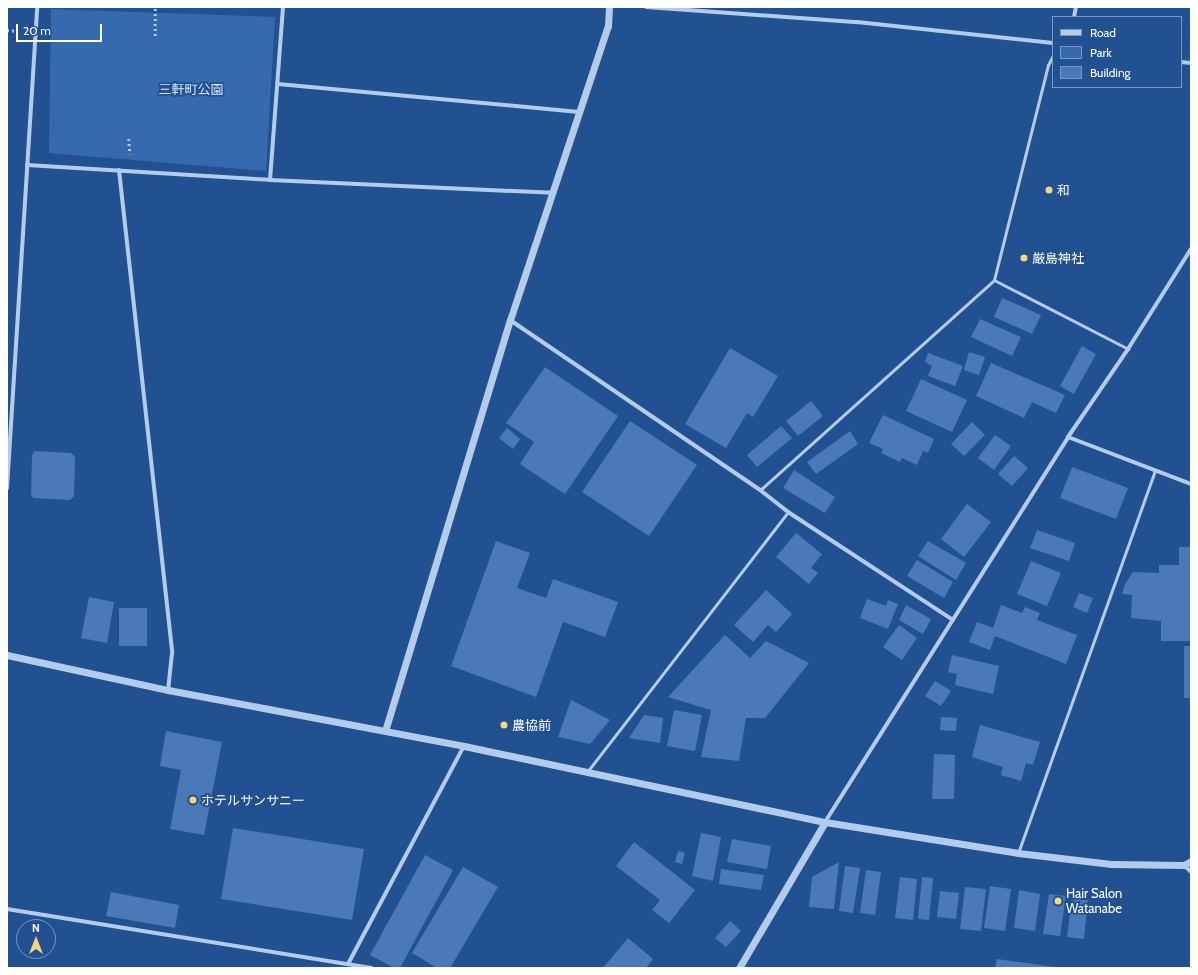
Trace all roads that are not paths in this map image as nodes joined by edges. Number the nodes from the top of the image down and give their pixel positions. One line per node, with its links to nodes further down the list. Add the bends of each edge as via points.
1 (37, 7): 9 (street)
2 (283, 7): 7 (street)
3 (609, 7): 8 (street, via 608,26)
4 (646, 7): 5 (street, via 856,22)
5 (1052, 43)
6 (1052, 57): 14 (lane, via 1048,64)
7 (278, 84): 8 (street); 11 (street)
8 (579, 112): 12 (street)
9 (26, 165): 10 (street); 20 (street)
10 (119, 170): 11 (street); 25 (street, via 172,653)
11 (270, 180): 12 (street)
12 (553, 193): 15 (street)
13 (1191, 249): 16 (street)
14 (994, 280): 16 (lane); 21 (lane)
15 (510, 320): 21 (street); 26 (street)
16 (1128, 349): 17 (street)
17 (1068, 437): 18 (street); 23 (street)
18 (1155, 471): 19 (street); 30 (lane)
19 (1191, 484)
20 (7, 488)
21 (760, 490): 22 (street)
22 (788, 512): 23 (street); 28 (lane)
23 (953, 620): 29 (street)
24 (7, 655): 25 (street)
25 (168, 690): 26 (street)
26 (385, 731): 27 (street)
27 (464, 746): 28 (street); 35 (street)
28 (587, 772): 29 (street)
29 (825, 822): 30 (street); 37 (street)
30 (1018, 852): 32 (street, via 1111,864)
31 (1191, 861): 32 (street)
32 (1184, 865): 33 (street)
33 (1191, 872)
34 (7, 909): 35 (street)
35 (348, 964): 36 (street)
36 (371, 968)
37 (739, 968)

